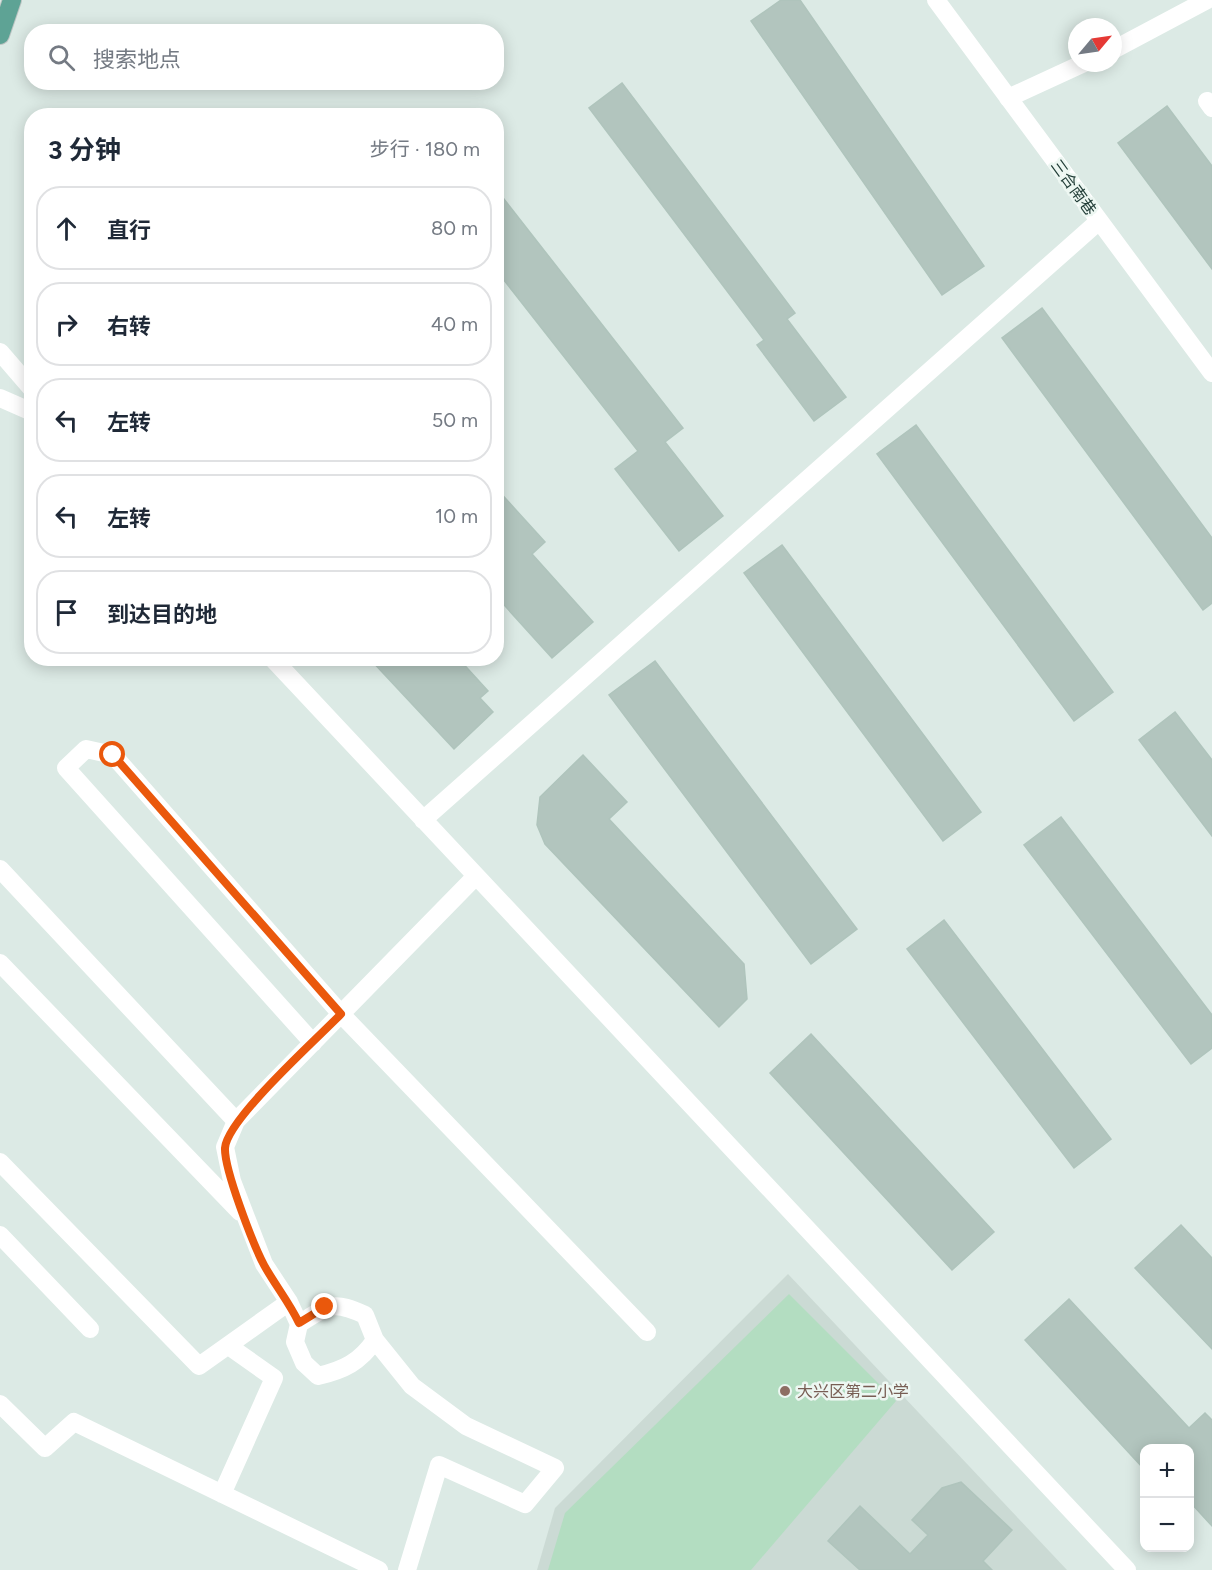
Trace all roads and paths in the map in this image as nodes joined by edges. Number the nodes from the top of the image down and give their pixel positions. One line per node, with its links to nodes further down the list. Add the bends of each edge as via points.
1 (12, 0): 4 (main road)
2 (936, 0): 7 (street, 三合南巷)
3 (1207, 0): 5 (street)
4 (0, 35)
5 (1122, 45)
6 (1068, 70): 7 (street)
7 (1008, 98): 8 (street, 三合南巷)
8 (1099, 221): 10 (street, 三合南巷); 15 (street)
9 (0, 352): 11 (street)
10 (1212, 373)
11 (24, 380)
12 (0, 398): 13 (street)
13 (24, 408)
14 (279, 666): 15 (street)
15 (423, 820): 17 (street)
16 (0, 869): 21 (street)
17 (476, 876): 19 (street); 35 (street)
18 (0, 963): 23 (street)
19 (341, 1014): 20 (street); 20 (street, via 113,755 86,749 66,768); 28 (street)
20 (313, 1043): 21 (street)
21 (237, 1121): 23 (street, via 225,1147 232,1181)
22 (0, 1162): 30 (street, via 200,1366)
23 (246, 1217): 25 (street, via 264,1264)
24 (0, 1236): 27 (street)
25 (289, 1302): 26 (street); 30 (street)
26 (299, 1323): 29 (street, via 325,1307 343,1305 365,1315); 29 (street, via 295,1342 304,1363 318,1376 363,1357)
27 (90, 1329)
28 (647, 1332)
29 (375, 1340): 34 (street, via 411,1386 466,1426 555,1468 525,1504 439,1465)
30 (230, 1347): 32 (street, via 274,1378)
31 (0, 1404): 32 (street, via 45,1448 74,1422)
32 (222, 1494): 33 (street)
33 (379, 1570)
34 (406, 1570)
35 (1127, 1570)

